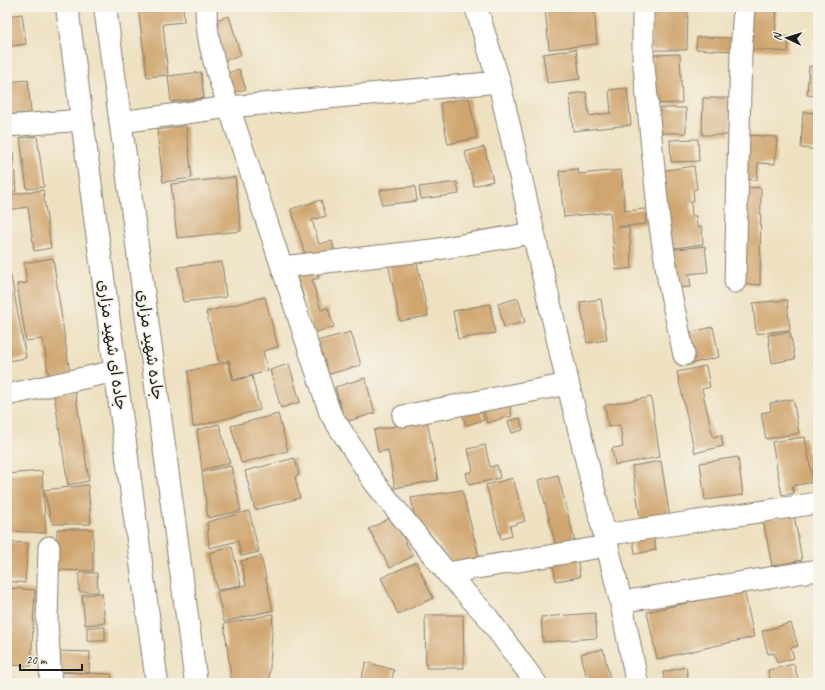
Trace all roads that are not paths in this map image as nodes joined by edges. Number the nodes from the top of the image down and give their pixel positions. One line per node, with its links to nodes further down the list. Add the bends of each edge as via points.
1 (67, 7): 9 (main road, جاده ای شهید مزاری)
2 (105, 7): 10 (main road, جاده شهید مزاری)
3 (206, 7): 8 (street, via 206,26 216,72)
4 (476, 7): 7 (main road)
5 (643, 7): 15 (street, via 643,56 658,220)
6 (744, 7): 14 (street)
7 (499, 82): 8 (street); 12 (main road)
8 (229, 107): 10 (street); 13 (street)
9 (82, 120): 11 (street); 16 (main road, جاده ای شهید مزاری)
10 (121, 122): 28 (main road, جاده شهید مزاری)
11 (7, 126)
12 (534, 233): 13 (street, via 432,250); 17 (main road)
13 (282, 267): 24 (street, via 330,413 374,482)
14 (735, 282)
15 (684, 355)
16 (115, 371): 18 (street); 27 (main road, جاده ای شهید مزاری)
17 (568, 384): 19 (street); 21 (main road)
18 (7, 395)
19 (403, 416)
20 (818, 503): 21 (street)
21 (605, 540): 24 (street); 25 (main road)
22 (49, 547): 26 (street, via 46,620)
23 (818, 570): 25 (street)
24 (447, 573): 29 (street, via 486,615)
25 (621, 602): 30 (main road)
26 (51, 683)
27 (157, 683)
28 (196, 683)
29 (536, 683)
30 (637, 683)

